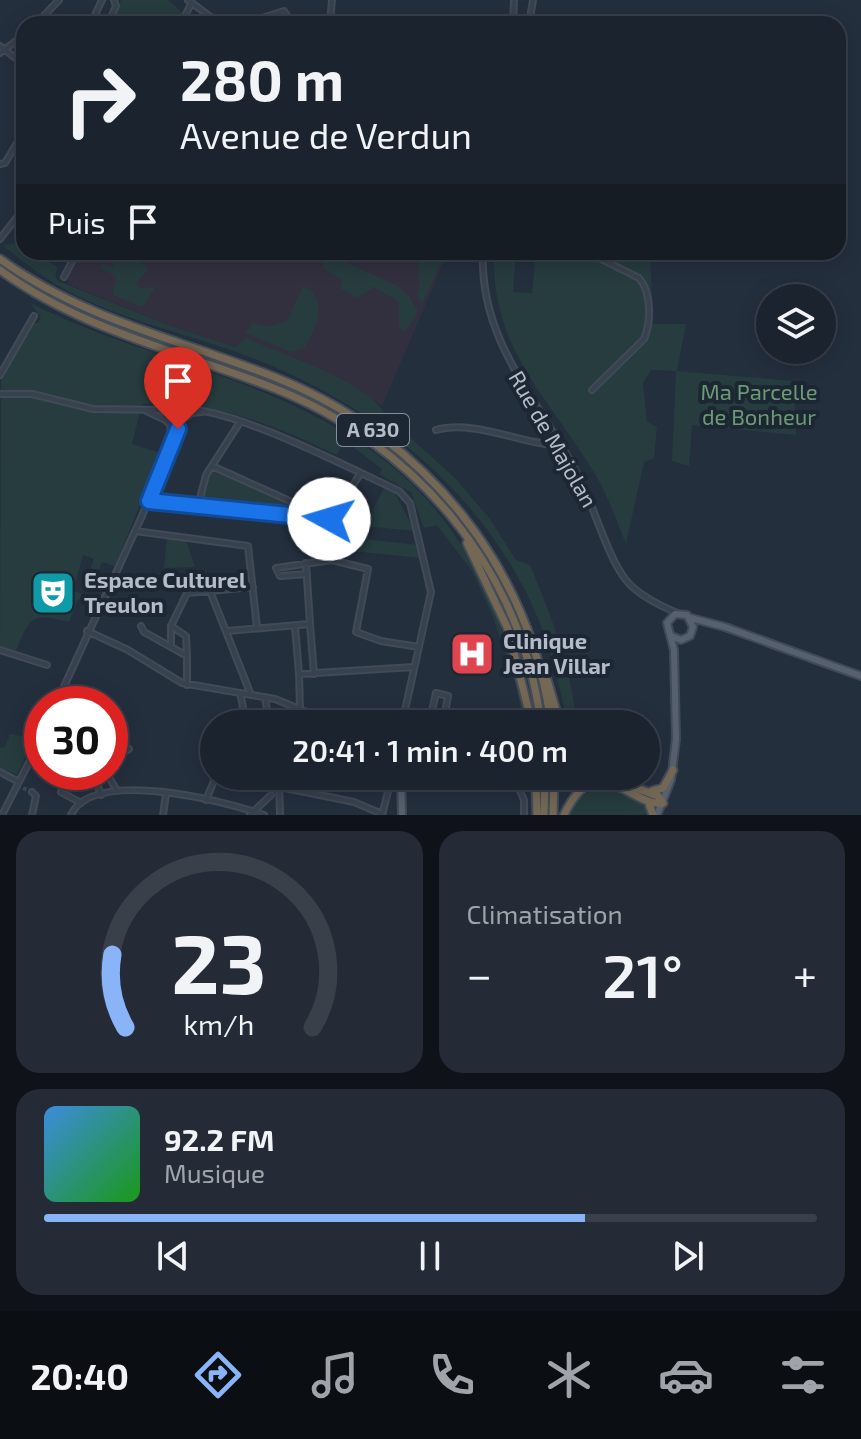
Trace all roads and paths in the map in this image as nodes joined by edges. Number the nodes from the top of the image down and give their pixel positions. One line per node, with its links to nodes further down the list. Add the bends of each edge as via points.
1 (59, 0): 5 (street)
2 (102, 0): 4 (street)
3 (189, 2): 6 (street)
4 (95, 15)
5 (44, 16)
6 (209, 16)
7 (268, 16): 8 (street, via 284,11)
8 (287, 16)
9 (0, 46): 10 (street)
10 (3, 52)
11 (16, 144): 12 (street)
12 (0, 164)
13 (16, 218): 14 (street)
14 (0, 238)
15 (0, 259): 58 (highway, A 630, via 84,310 282,381 378,433 420,467 471,524 503,575)
16 (73, 260): 20 (street)
17 (484, 260): 33 (street, Rue de Majolan, via 486,296 500,345)
18 (603, 260): 23 (street, via 639,278 648,298 648,330)
19 (0, 270): 39 (highway, A 630, via 53,305 101,327 326,411 392,455)
20 (64, 277)
21 (34, 316): 22 (street)
22 (0, 375)
23 (592, 390)
24 (0, 394): 25 (street, via 32,394 93,409)
25 (142, 409): 26 (street); 31 (street)
26 (167, 410): 27 (street); 31 (street)
27 (180, 410): 28 (street); 29 (street)
28 (205, 412): 29 (street, via 192,413); 30 (street)
29 (181, 422): 31 (street); 34 (street)
30 (240, 422): 35 (street); 36 (street)
31 (168, 423): 34 (street)
32 (436, 430): 33 (street, via 445,427)
33 (561, 446): 46 (street, Rue de Majolan, via 593,504 623,577)
34 (170, 448): 37 (street)
35 (212, 466): 38 (street); 40 (street)
36 (360, 474): 40 (street, via 336,517); 62 (street, via 399,491 410,503 429,578)
37 (149, 501): 38 (street); 41 (street)
38 (198, 506): 40 (street)
39 (448, 511): 83 (highway, via 495,596); 84 (highway, A 630, via 484,561 511,614)
40 (329, 519)
41 (135, 531): 44 (street, via 243,543 250,552); 56 (street)
42 (306, 563): 43 (street); 43 (street, via 279,565 276,571 280,576); 62 (street, via 332,560 369,571 356,632)
43 (307, 574): 50 (street)
44 (253, 587): 45 (street); 55 (street)
45 (210, 591): 53 (street, via 185,594); 57 (street)
46 (662, 605): 47 (street, Rue de Majolan); 49 (street)
47 (679, 613): 48 (main road); 49 (main road)
48 (691, 618): 51 (main road); 60 (main road)
49 (667, 623): 59 (main road)
50 (310, 624): 54 (street); 69 (street)
51 (712, 625): 60 (main road, via 697,628); 70 (main road)
52 (141, 626): 61 (street)
53 (171, 626): 61 (street); 65 (street, via 186,636)
54 (295, 626): 55 (street); 68 (street)
55 (257, 628): 57 (street)
56 (87, 631): 71 (street); 72 (street)
57 (227, 631): 74 (street)
58 (529, 634): 85 (highway, A 630); 86 (highway)
59 (671, 636): 60 (main road); 64 (main road)
60 (687, 638): 64 (main road)
61 (171, 647): 65 (street)
62 (419, 647): 67 (street)
63 (0, 650): 66 (street)
64 (674, 650): 87 (main road)
65 (187, 656): 71 (street)
66 (47, 665)
67 (414, 667): 69 (street); 80 (street)
68 (299, 674): 69 (street); 76 (street)
69 (314, 674)
70 (861, 676)
71 (187, 685): 73 (street)
72 (64, 686)
73 (240, 693): 74 (street); 77 (street)
74 (251, 695): 75 (street)
75 (265, 697): 76 (street); 78 (street)
76 (300, 708): 79 (street)
77 (242, 710)
78 (267, 710)
79 (304, 710)
80 (405, 710)
81 (432, 710): 82 (street, via 436,693 448,696)
82 (446, 710)
83 (529, 710)
84 (539, 710)
85 (548, 710)
86 (555, 710)
87 (673, 770): 109 (highway, via 663,788); 112 (main road)
88 (0, 772): 90 (street)
89 (24, 776): 90 (street)
90 (20, 785): 114 (street)
91 (99, 790): 107 (street)
92 (114, 790): 107 (street)
93 (126, 790): 106 (street)
94 (210, 790): 110 (street)
95 (280, 790): 119 (street)
96 (295, 790): 120 (street, via 354,802)
97 (388, 790): 120 (street)
98 (401, 790): 121 (main road)
99 (520, 790): 122 (street)
100 (536, 790): 123 (highway)
101 (545, 790): 124 (highway)
102 (554, 790): 125 (highway)
103 (636, 790): 109 (highway)
104 (32, 792): 115 (street)
105 (61, 792): 111 (street)
106 (166, 794): 110 (street); 117 (street)
107 (101, 795): 111 (street)
108 (271, 795): 113 (street)
109 (646, 795): 112 (highway); 126 (highway, via 619,785 594,784 579,793); 127 (highway)
110 (206, 800): 113 (street)
111 (81, 803): 116 (street)
112 (663, 803): 127 (main road)
113 (252, 813): 118 (street)
114 (2, 815)
115 (32, 815)
116 (71, 815)
117 (163, 815)
118 (264, 815)
119 (280, 815)
120 (382, 815)
121 (402, 815)
122 (524, 815)
123 (537, 815)
124 (544, 815)
125 (553, 815)
126 (564, 815)
127 (655, 815)

